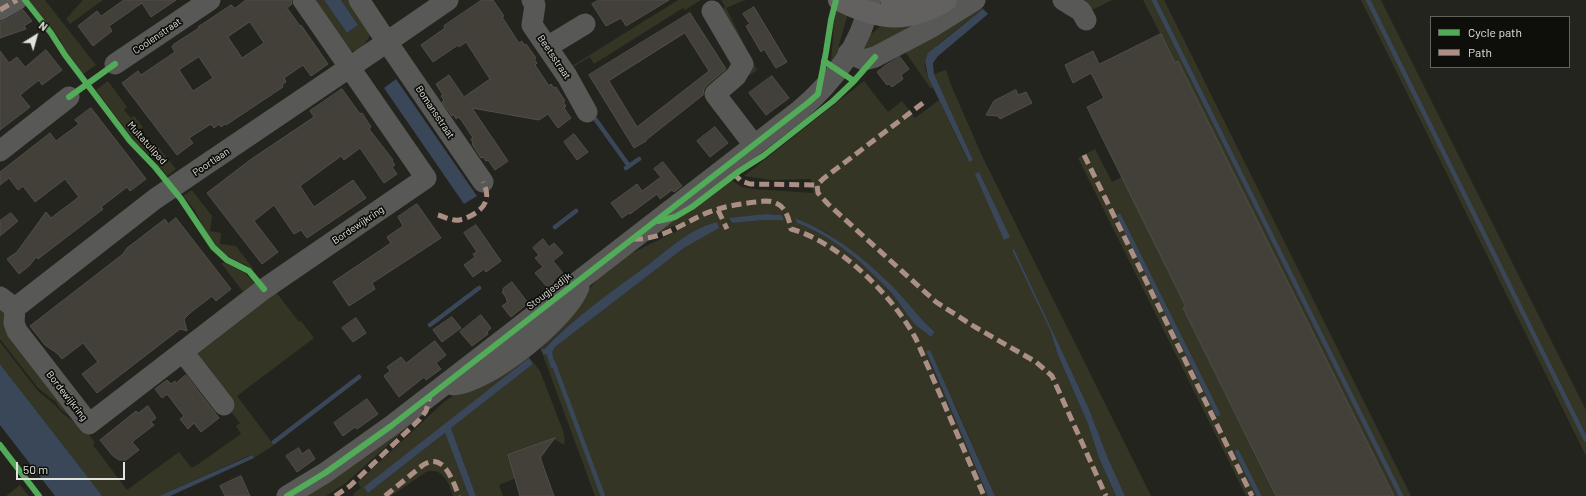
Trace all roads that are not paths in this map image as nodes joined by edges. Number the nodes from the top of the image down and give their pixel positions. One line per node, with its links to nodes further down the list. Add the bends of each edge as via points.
1 (17, 0): 14 (street)
2 (210, 0): 21 (street, Coolenstraat)
3 (303, 0): 22 (street)
4 (359, 0): 18 (street)
5 (448, 0): 18 (street, Poortlaan)
6 (532, 0): 19 (street, Beetsstraat, via 535,5 532,25)
7 (839, 0): 13 (main road)
8 (891, 0): 9 (main road)
9 (916, 0)
10 (946, 0): 13 (main road, via 931,9 910,16 889,17)
11 (975, 0): 20 (street, via 930,28 875,57 864,60)
12 (1063, 0): 16 (street, via 1081,11)
13 (869, 6): 20 (street, Stougjesdijk, via 862,28)
14 (0, 10)
15 (712, 10): 25 (street, via 743,64 736,76 715,94)
16 (1086, 20)
17 (585, 24): 19 (street)
18 (387, 42): 22 (street, Poortlaan); 27 (street, Bomansstraat)
19 (547, 47): 24 (street, Beetsstraat)
20 (848, 53): 25 (street, Stougjesdijk, via 835,75 820,92)
21 (115, 64)
22 (349, 68): 28 (street, Poortlaan); 29 (street, Bordewijkring, via 426,178 264,289)
23 (69, 97): 26 (street)
24 (588, 112)
25 (754, 145): 31 (street, Stougjesdijk, via 444,385 334,467)
26 (0, 151)
27 (483, 182)
28 (7, 303): 29 (street, Bordewijkring, via 17,332 89,424)
29 (183, 352): 30 (street)
30 (224, 405)
31 (287, 496)

